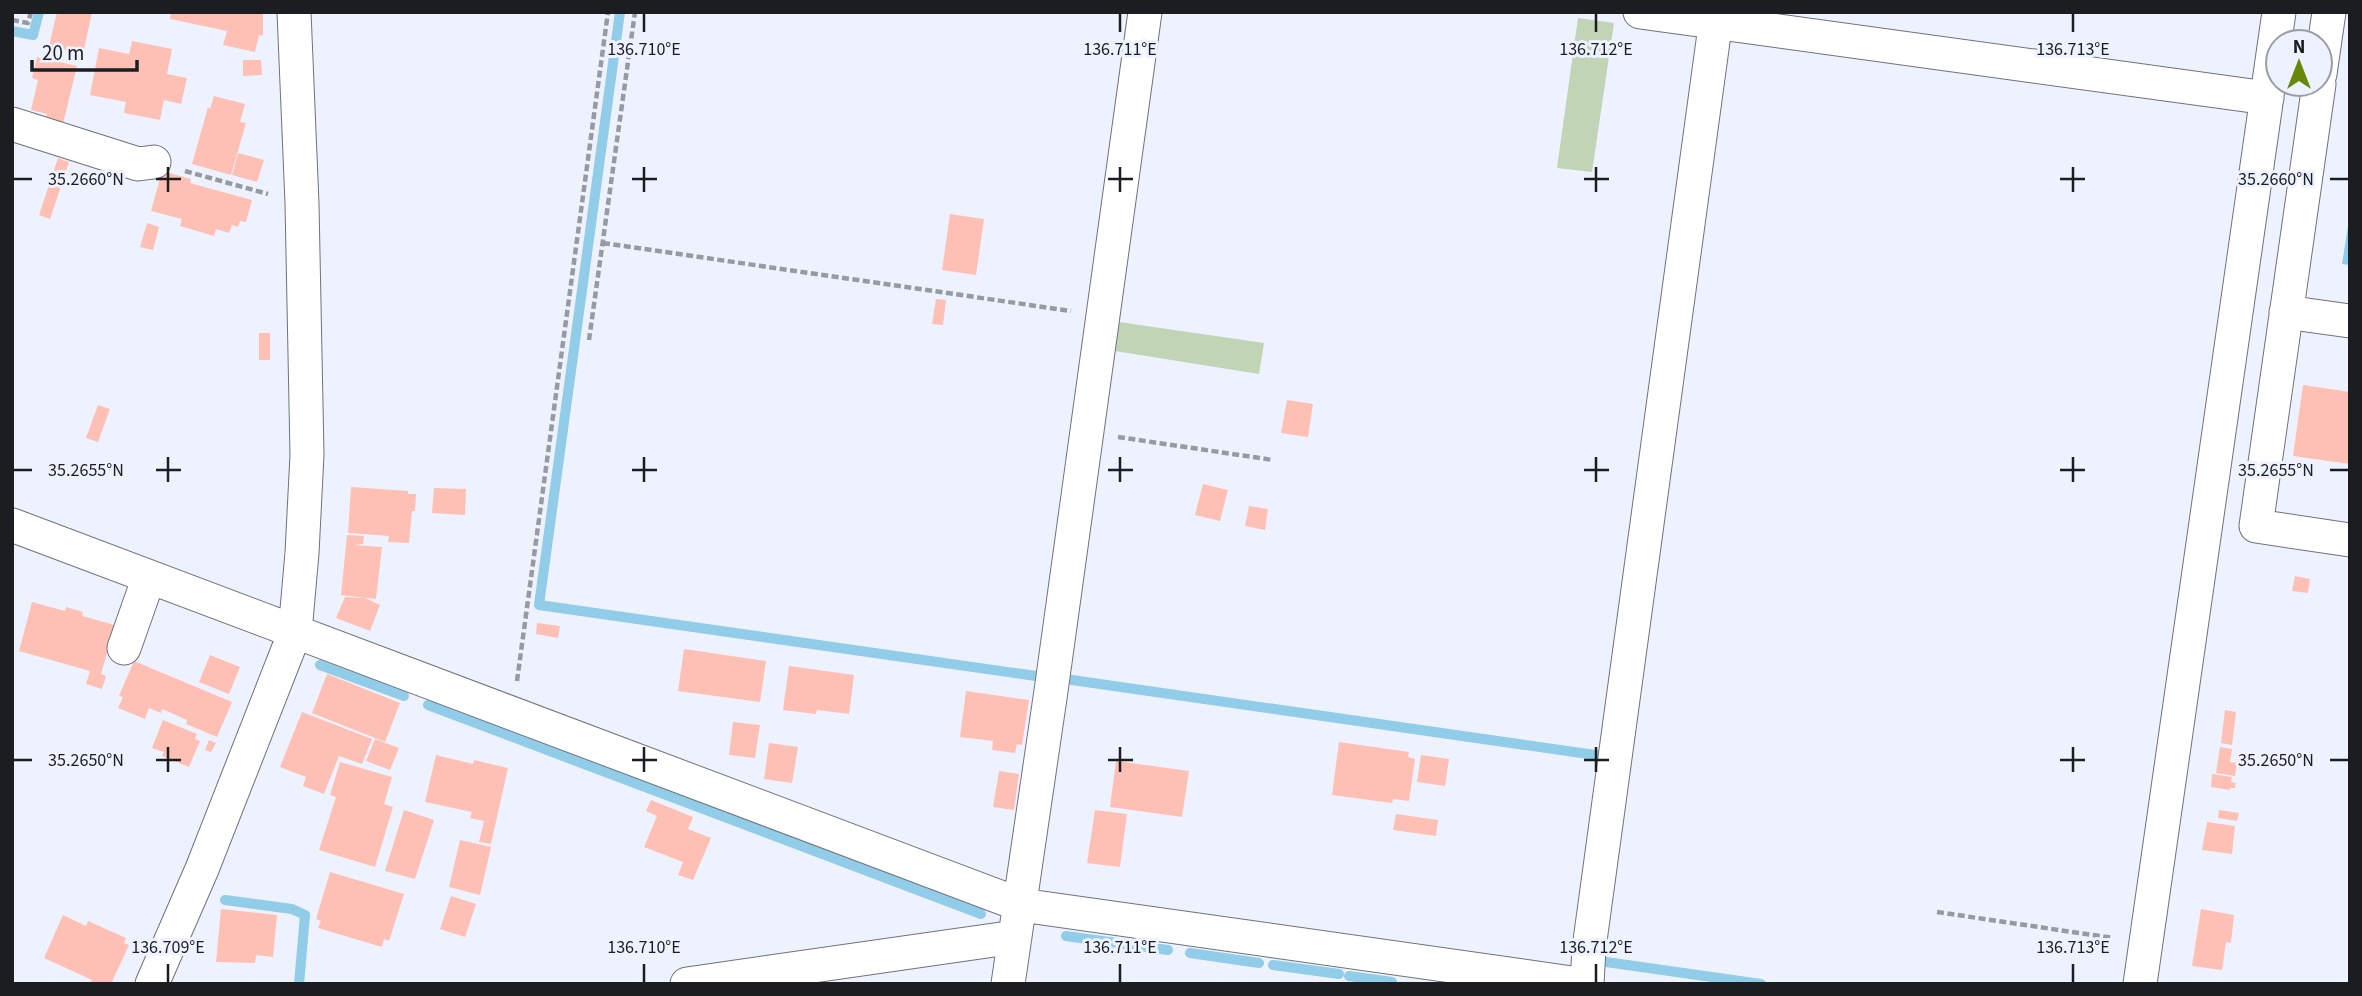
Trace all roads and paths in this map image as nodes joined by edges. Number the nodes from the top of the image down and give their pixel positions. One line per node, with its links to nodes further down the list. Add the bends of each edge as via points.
1 (30, 12): 8 (path, via 28,23)
2 (294, 12): 14 (street)
3 (608, 12): 27 (path)
4 (635, 12): 15 (path)
5 (1145, 12): 17 (street)
6 (1640, 12): 7 (street)
7 (1716, 17): 9 (street); 35 (street)
8 (12, 20)
9 (2264, 98)
10 (2267, 98): 30 (street)
11 (2317, 98): 16 (street)
12 (12, 124): 13 (street, via 138,164)
13 (154, 162): 14 (path)
14 (302, 203): 25 (street, via 307,455)
15 (603, 243): 17 (path); 19 (path)
16 (2286, 312): 18 (street); 23 (street, via 2256,526)
17 (1103, 315): 20 (street)
18 (2350, 321)
19 (589, 340)
20 (1087, 432): 21 (path); 29 (street)
21 (1273, 460)
22 (12, 525): 24 (street)
23 (2350, 540)
24 (149, 577): 25 (street); 26 (street)
25 (295, 632): 27 (street); 31 (street)
26 (124, 648)
27 (512, 714): 29 (street)
28 (1937, 912): 30 (path)
29 (1018, 921): 32 (street); 33 (street); 34 (street)
30 (2146, 943): 36 (street)
31 (152, 984)
32 (687, 984)
33 (1008, 984)
34 (1578, 984)
35 (1587, 984)
36 (2140, 984)

